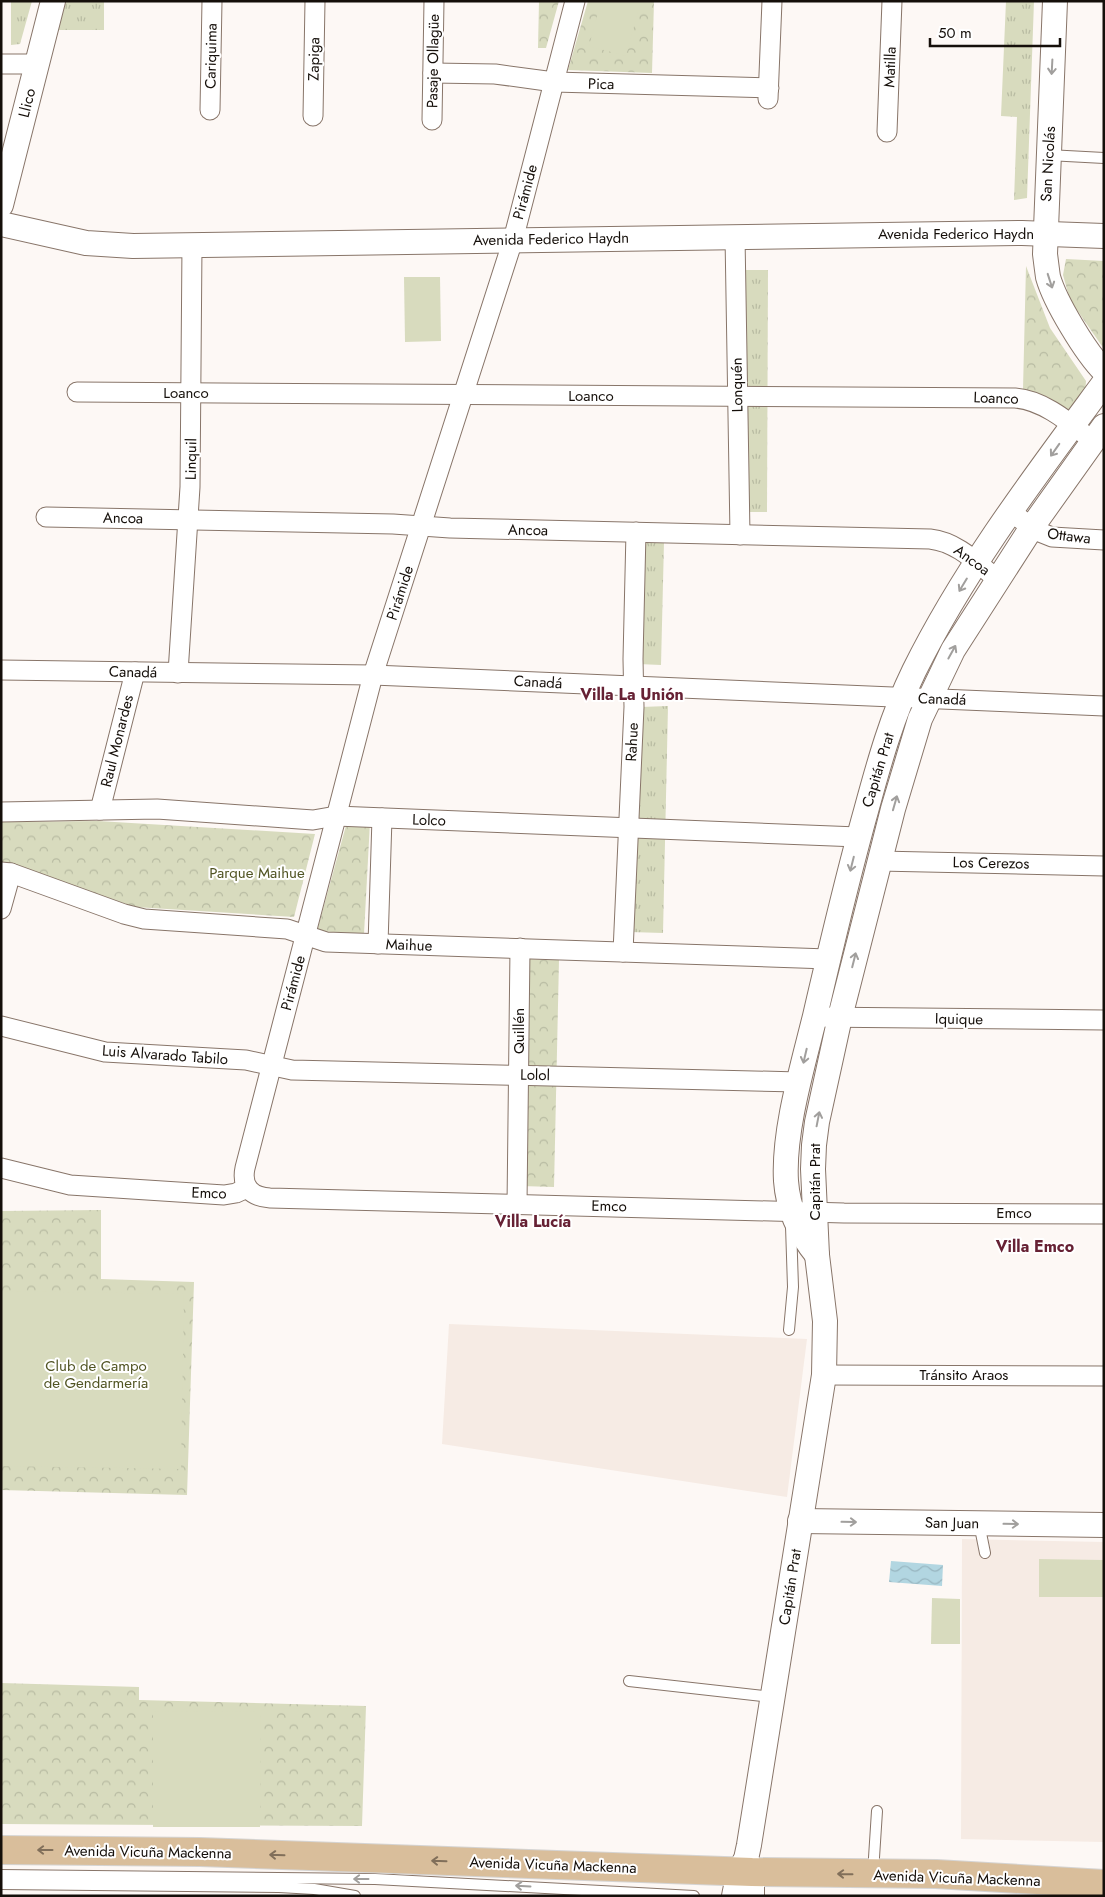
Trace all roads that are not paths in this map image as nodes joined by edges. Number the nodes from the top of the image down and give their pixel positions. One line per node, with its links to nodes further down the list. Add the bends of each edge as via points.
1 (53, 1): 10 (street, Llico)
2 (212, 1): 13 (street, Cariquima)
3 (316, 1): 14 (street, Zapiga)
4 (434, 1): 11 (street, Pasaje Ollagüe)
5 (575, 1): 12 (street, Pirámide)
6 (772, 1): 12 (street, Pica, via 768,93)
7 (892, 1): 16 (street, Matilla)
8 (1055, 1): 17 (street, San Nicolás, one-way to 17)
9 (1, 64): 10 (street)
10 (37, 64): 19 (street, Llico)
11 (433, 73): 12 (street, Pica, via 495,74); 15 (street, Pasaje Ollagüe)
12 (554, 82): 24 (street, Pirámide)
13 (210, 110)
14 (314, 116)
15 (432, 120)
16 (888, 132)
17 (1048, 155): 18 (lane); 21 (street, San Nicolás)
18 (1104, 158)
19 (1, 205)
20 (1, 224): 25 (street, Avenida Federico Haydn, via 102,245)
21 (1045, 233): 22 (street, Avenida Federico Haydn); 23 (street, Avenida Federico Haydn); 26 (street, San Nicolás, one-way to 26, via 1051,285 1064,312)
22 (734, 236): 24 (street, Avenida Federico Haydn); 31 (street, Lonquén)
23 (1104, 236)
24 (513, 240): 25 (street, Avenida Federico Haydn); 30 (street, Pirámide)
25 (192, 245): 29 (street, Linquil)
26 (1104, 371)
27 (1104, 383): 32 (street, Capitán Prat)
28 (77, 392): 29 (street, Loanco)
29 (191, 393): 30 (street, Loanco); 36 (street, Linquil)
30 (464, 395): 31 (street, Loanco); 37 (street, Pirámide)
31 (737, 396): 32 (street, Loanco, via 1021,398 1037,403); 40 (street, Lonquén)
32 (1072, 425): 33 (street, Loanco); 34 (street, Capitán Prat, one-way to 34)
33 (1098, 433): 38 (street, Capitán Prat)
34 (1011, 512): 38 (street, Ottawa); 42 (street, Capitán Prat)
35 (46, 516): 36 (street, Ancoa)
36 (188, 520): 37 (street, Ancoa); 46 (street, Linquil)
37 (421, 526): 39 (street, Ancoa); 47 (street, Pirámide)
38 (1032, 527): 41 (street, Ottawa, via 1052,537); 43 (street, Capitán Prat)
39 (636, 532): 40 (street, Ancoa); 48 (street, Rahue)
40 (740, 535): 42 (street, Ancoa, via 938,540 954,546)
41 (1104, 540)
42 (976, 562): 43 (street, Ancoa); 49 (street, Capitán Prat, one-way to 49, via 929,642)
43 (998, 579): 50 (street, Capitán Prat, one-way to 43, via 953,650)
44 (1, 670): 45 (street, Canadá)
45 (135, 672): 46 (street, Canadá); 52 (street, Raul Monardes)
46 (178, 672): 47 (street, Canadá)
47 (373, 674): 48 (street, Canadá); 54 (street, Pirámide)
48 (633, 686): 49 (street, Canadá); 56 (street, Rahue)
49 (902, 698): 50 (street, Canadá); 57 (street, Capitán Prat)
50 (929, 699): 51 (street, Canadá); 58 (street, Capitán Prat, one-way to 50, via 909,753)
51 (1104, 706)
52 (100, 810): 53 (street, Lolco); 54 (street, Lolco, via 157,809 313,820)
53 (1, 812)
54 (336, 816): 55 (street, Lolco); 62 (street, Pirámide)
55 (382, 818): 56 (street, Lolco); 63 (street)
56 (628, 828): 57 (street, Lolco); 65 (street, Rahue)
57 (858, 837): 66 (street, Capitán Prat, one-way to 66)
58 (879, 861): 59 (street, Los Cerezos); 68 (street, Capitán Prat, one-way to 58)
59 (1104, 866)
60 (6, 873): 61 (street); 62 (street, Maihue, via 144,919 287,929)
61 (1, 909)
62 (305, 935): 63 (street, Maihue, via 326,942); 71 (street, Pirámide)
63 (378, 944): 64 (street, Maihue)
64 (520, 948): 65 (street, Maihue); 72 (street, Quillén)
65 (623, 952): 66 (street, Maihue)
66 (828, 959): 67 (street, Capitán Prat)
67 (814, 1017): 68 (street, Iquique); 73 (street, Capitán Prat, one-way to 73)
68 (840, 1017): 69 (street, Iquique); 78 (street, Capitán Prat, one-way to 68, via 814,1145)
69 (1104, 1020)
70 (1, 1026): 71 (street, Luis Alvarado Tabilo, via 104,1052 246,1060)
71 (271, 1065): 72 (street, Lolol, via 292,1070); 75 (street, Pirámide, via 244,1175)
72 (518, 1075): 73 (street, Lolol); 76 (street, Quillén)
73 (799, 1082): 77 (street, Capitán Prat, via 786,1164)
74 (1, 1168): 75 (street, Emco, via 78,1186 224,1194)
75 (247, 1188): 76 (street, Emco, via 253,1194 270,1198)
76 (517, 1205): 77 (street, Emco)
77 (791, 1210): 78 (street, Emco); 80 (street, Capitán Prat, via 804,1239); 81 (lane, Capitán Prat, via 793,1287)
78 (815, 1211): 79 (street, Emco); 80 (street, Capitán Prat)
79 (1104, 1214)
80 (817, 1254): 82 (street, Capitán Prat, via 826,1321)
81 (789, 1330)
82 (824, 1375): 83 (street, Tránsito Araos); 84 (street, Capitán Prat)
83 (1104, 1376)
84 (800, 1521): 85 (street, San Juan, one-way to 85); 89 (street, Capitán Prat)
85 (979, 1524): 86 (street, San Juan, one-way to 86); 87 (lane)
86 (1104, 1525)
87 (985, 1553)
88 (628, 1681): 89 (lane)
89 (772, 1697): 94 (street, Capitán Prat)
90 (877, 1811): 92 (lane)
91 (1, 1850): 94 (main road, Avenida Vicuña Mackenna, one-way to 91, via 200,1852)
92 (873, 1874): 94 (main road, Avenida Vicuña Mackenna, one-way to 94); 96 (main road, Avenida Vicuña Mackenna, via 936,1874)
93 (1, 1875): 98 (lane, one-way to 93, via 375,1880)
94 (745, 1879)
95 (1, 1884): 97 (lane, via 279,1887)
96 (1104, 1884)
97 (355, 1896)
98 (694, 1896)

